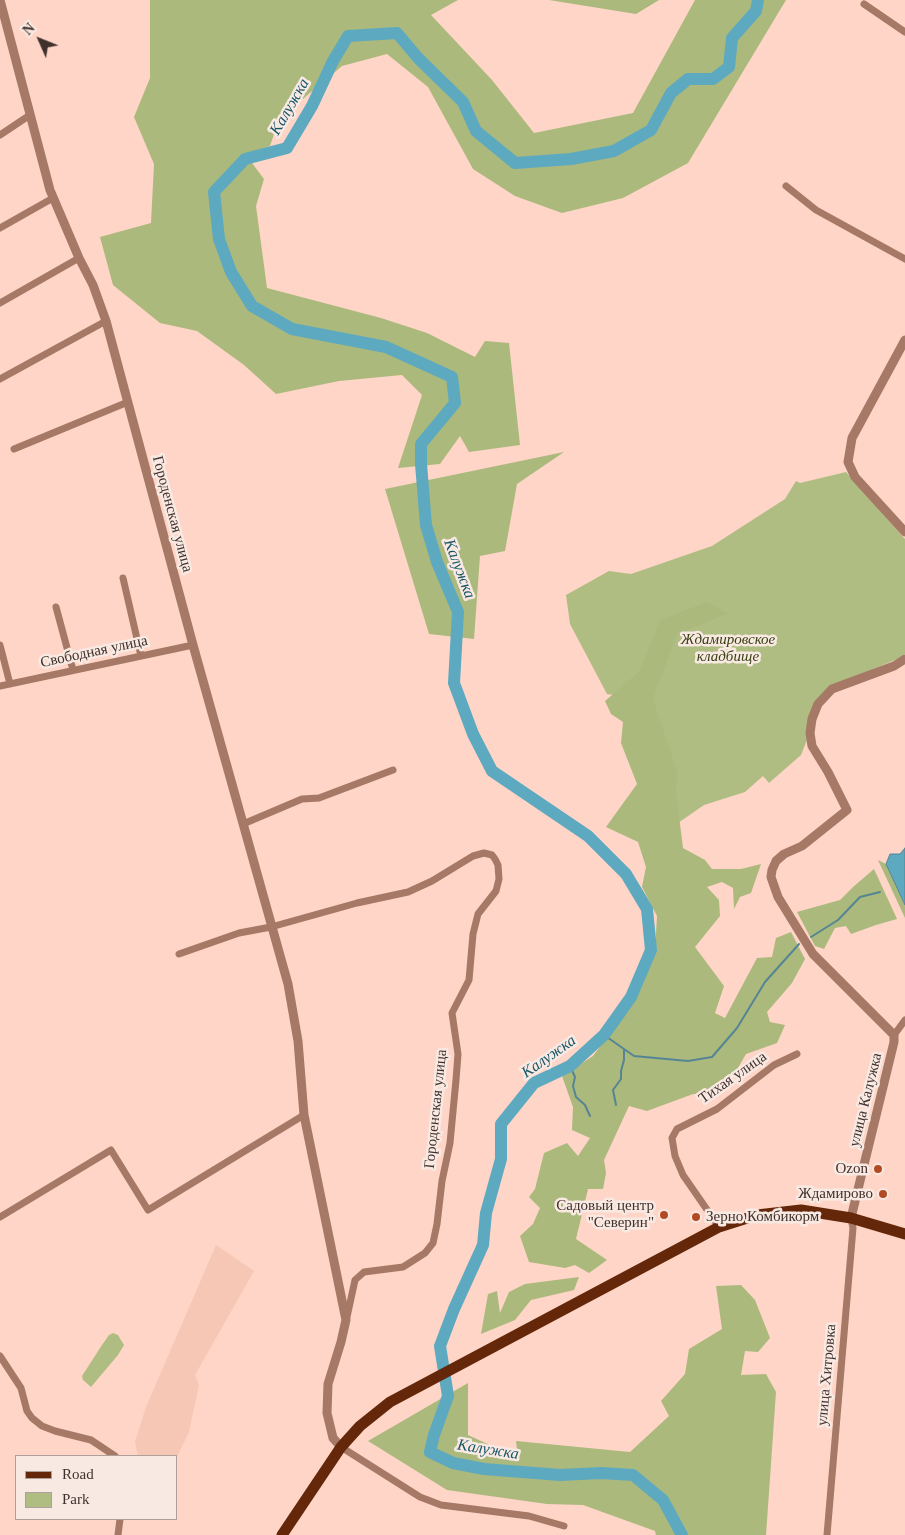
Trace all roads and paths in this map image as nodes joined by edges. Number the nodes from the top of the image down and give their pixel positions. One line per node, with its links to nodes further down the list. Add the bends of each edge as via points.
1 (0, 0): 4 (street, Городенская улица)
2 (864, 4): 3 (street)
3 (905, 32)
4 (30, 115): 5 (street); 7 (street, Городенская улица)
5 (0, 134)
6 (786, 186): 10 (street, via 816,210)
7 (53, 198): 8 (street); 9 (street, Городенская улица)
8 (0, 228)
9 (79, 258): 11 (street); 12 (street, Городенская улица)
10 (905, 259)
11 (0, 303)
12 (106, 321): 14 (street); 15 (street, Городенская улица)
13 (905, 340): 17 (street, via 852,438 848,462 855,477)
14 (0, 380)
15 (128, 402): 16 (street); 21 (street, Городенская улица)
16 (14, 450)
17 (905, 532)
18 (123, 578): 22 (street)
19 (56, 607): 24 (street)
20 (0, 645): 25 (street)
21 (193, 645): 22 (street, Свободная улица); 28 (street, Городенская улица)
22 (140, 656): 24 (street, Свободная улица)
23 (905, 660): 32 (street, via 832,690 818,704 810,733 812,746 847,810 802,846 776,861 771,877 778,897 813,954)
24 (74, 670): 25 (street, Свободная улица)
25 (10, 684): 26 (street, Свободная улица)
26 (0, 686)
27 (393, 770): 28 (street, via 320,798 302,799)
28 (243, 824): 29 (street, Городенская улица)
29 (271, 927): 30 (street, Городенская улица, via 239,933); 34 (street, Городенская улица, via 293,1012); 39 (street, Городенская улица, via 408,892 484,852 492,855 498,865 496,891 478,914 469,980 452,1013 458,1054 450,1143 433,1243 425,1253 402,1267 364,1272 354,1280)
30 (179, 954)
31 (905, 1020): 32 (street, улица Калужка)
32 (894, 1035): 36 (street, улица Калужка)
33 (797, 1054): 37 (street, Тихая улица, via 774,1065 717,1109 677,1129 672,1138 683,1175)
34 (304, 1115): 35 (street, via 148,1210 111,1150); 39 (street, Городенская улица)
35 (0, 1217)
36 (851, 1218): 37 (main road, via 800,1210 757,1215); 38 (main road); 47 (street, улица Хитровка, via 853,1228)
37 (719, 1227): 41 (main road, via 390,1402 360,1426)
38 (905, 1234)
39 (346, 1320): 41 (street, Городенская улица, via 328,1384 327,1412 333,1438)
40 (0, 1356): 42 (street, via 21,1388 32,1418 55,1431 92,1440)
41 (341, 1447): 44 (street, via 420,1497 441,1505 528,1516); 46 (main road)
42 (114, 1455)
43 (120, 1520): 45 (street)
44 (564, 1526)
45 (118, 1535)
46 (282, 1535)
47 (827, 1535)

